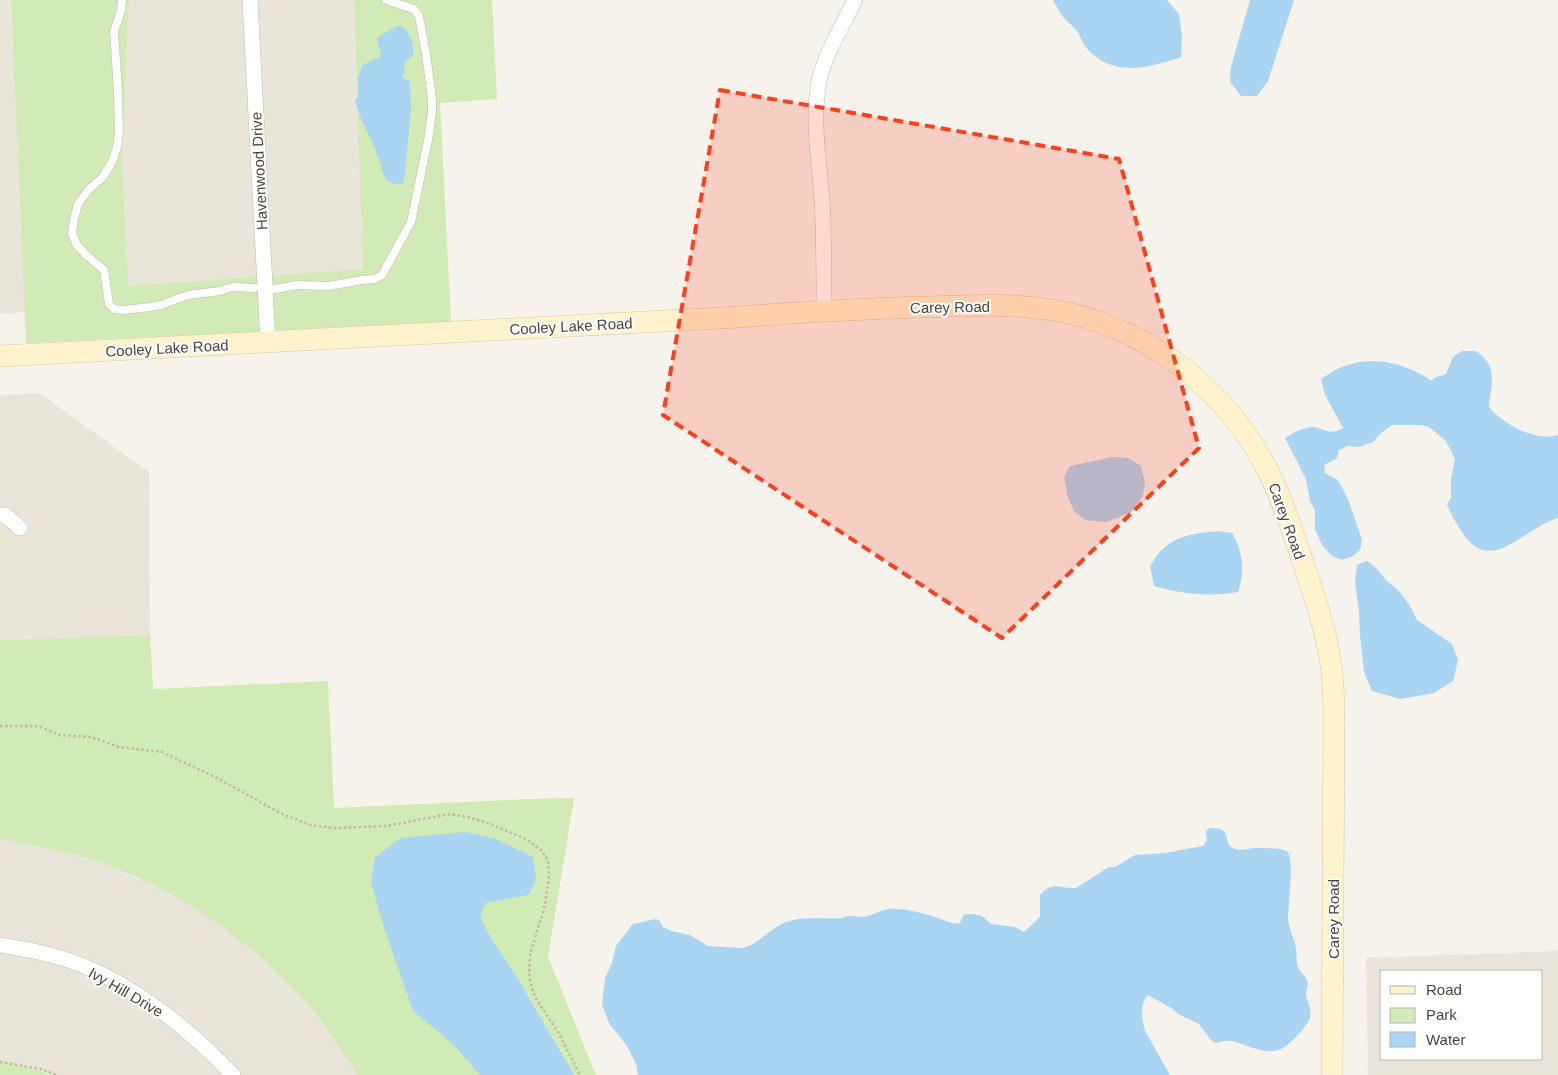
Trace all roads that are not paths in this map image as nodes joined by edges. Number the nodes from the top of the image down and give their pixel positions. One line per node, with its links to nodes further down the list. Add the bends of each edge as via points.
1 (122, 0): 5 (lane, via 114,31 117,148 102,178 78,204 72,234 85,254 104,270 109,304 114,309 156,306 201,292)
2 (250, 0): 8 (street, Havenwood Drive)
3 (386, 0): 6 (lane, via 414,8 419,16 432,99 428,140 410,222 382,275 375,279)
4 (855, 0): 7 (street, via 829,52 820,76 817,99)
5 (254, 288)
6 (275, 289)
7 (824, 310): 8 (street, Cooley Lake Road); 14 (street, Carey Road, via 1015,306 1053,310 1084,318 1130,335 1178,364 1218,400 1248,436 1268,470 1286,515 1321,620 1332,672)
8 (268, 343): 9 (street, Cooley Lake Road)
9 (0, 356)
10 (0, 515): 11 (street, via 5,515)
11 (20, 528)
12 (0, 945): 13 (street, Ivy Hill Drive, via 71,961 107,978 177,1022)
13 (233, 1075)
14 (1332, 1075)

